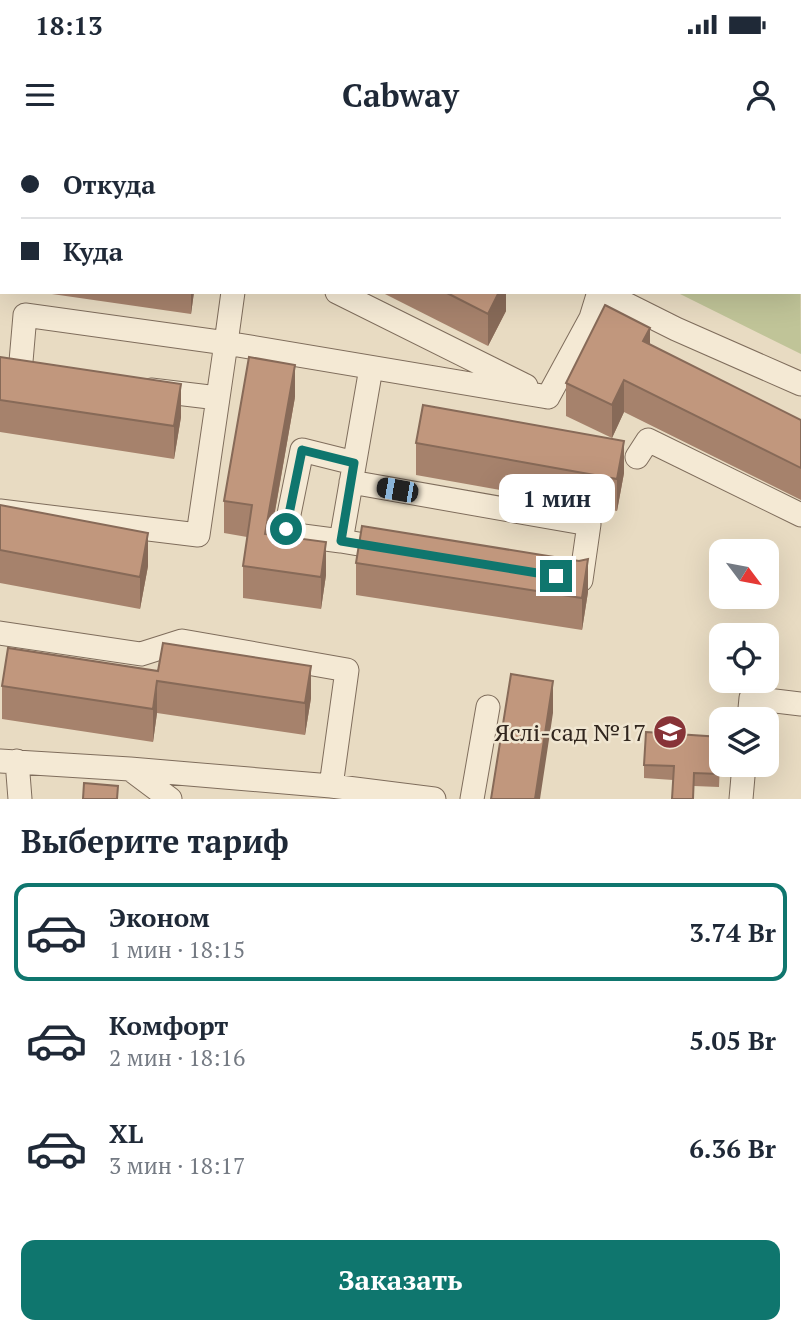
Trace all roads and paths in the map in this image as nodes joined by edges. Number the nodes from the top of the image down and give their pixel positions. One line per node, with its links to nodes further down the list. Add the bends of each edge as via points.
1 (233, 294): 5 (street)
2 (341, 294): 10 (street)
3 (600, 294): 10 (street)
4 (605, 294): 8 (street)
5 (226, 343): 6 (street); 7 (street, via 25,315 20,373); 11 (street)
6 (371, 368): 10 (street); 13 (street)
7 (60, 378)
8 (801, 384)
9 (126, 386): 11 (street)
10 (548, 397)
11 (218, 398): 14 (street, via 198,535)
12 (637, 457): 15 (street, via 648,440)
13 (353, 473): 16 (street); 16 (street, via 302,450 295,532); 18 (street, via 589,524 581,580)
14 (0, 511)
15 (801, 515)
16 (341, 541): 17 (street)
17 (406, 552)
18 (554, 575)
19 (0, 633): 26 (street, via 141,654 182,641 347,670)
20 (801, 704): 22 (street, via 751,698)
21 (488, 707): 30 (street)
22 (750, 707)
23 (8, 761): 24 (street); 27 (street)
24 (130, 769): 26 (street); 28 (street)
25 (743, 777): 31 (street)
26 (331, 786): 29 (street)
27 (20, 799)
28 (170, 799)
29 (434, 799)
30 (472, 799)
31 (741, 799)

